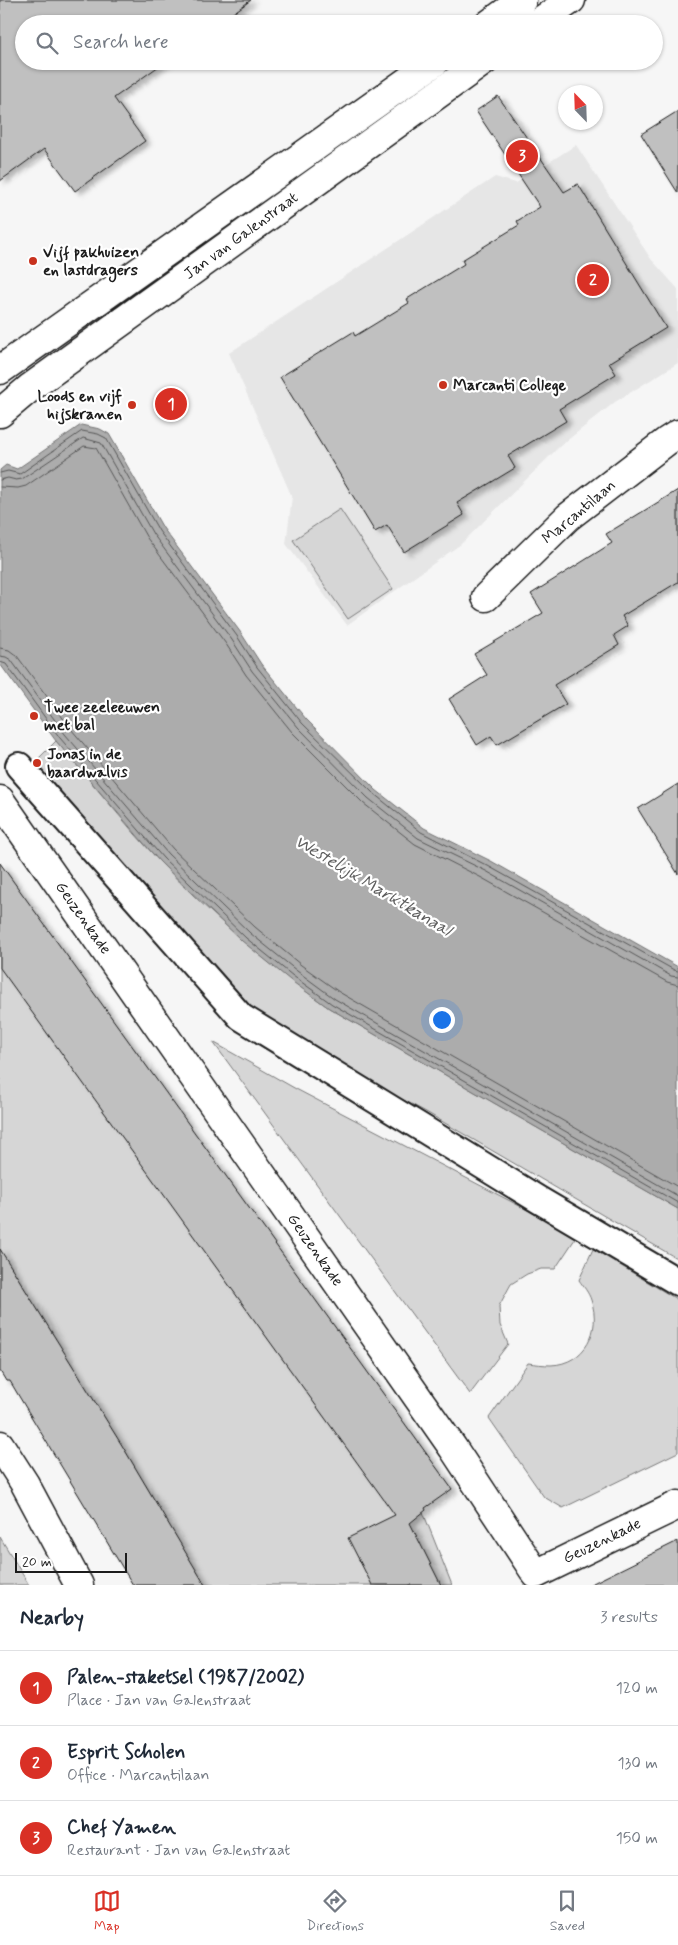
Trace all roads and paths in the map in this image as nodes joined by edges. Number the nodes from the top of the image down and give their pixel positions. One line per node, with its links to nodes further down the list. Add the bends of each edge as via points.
1 (522, 0): 3 (street)
2 (571, 0): 4 (street)
3 (501, 15)
4 (549, 15)
5 (423, 70): 7 (street, Jan van Galenstraat)
6 (471, 70): 8 (street, Jan van Galenstraat, via 31,387)
7 (0, 370)
8 (0, 413)
9 (678, 434): 10 (street, Marcantilaan, via 568,517)
10 (486, 597)
11 (19, 766): 13 (street, via 241,1017)
12 (0, 800): 16 (street, Geuzenkade, via 453,1448)
13 (678, 1282)
14 (0, 1445): 17 (street, via 25,1484)
15 (678, 1505): 16 (street, Geuzenkade)
16 (529, 1579)
17 (79, 1585)

